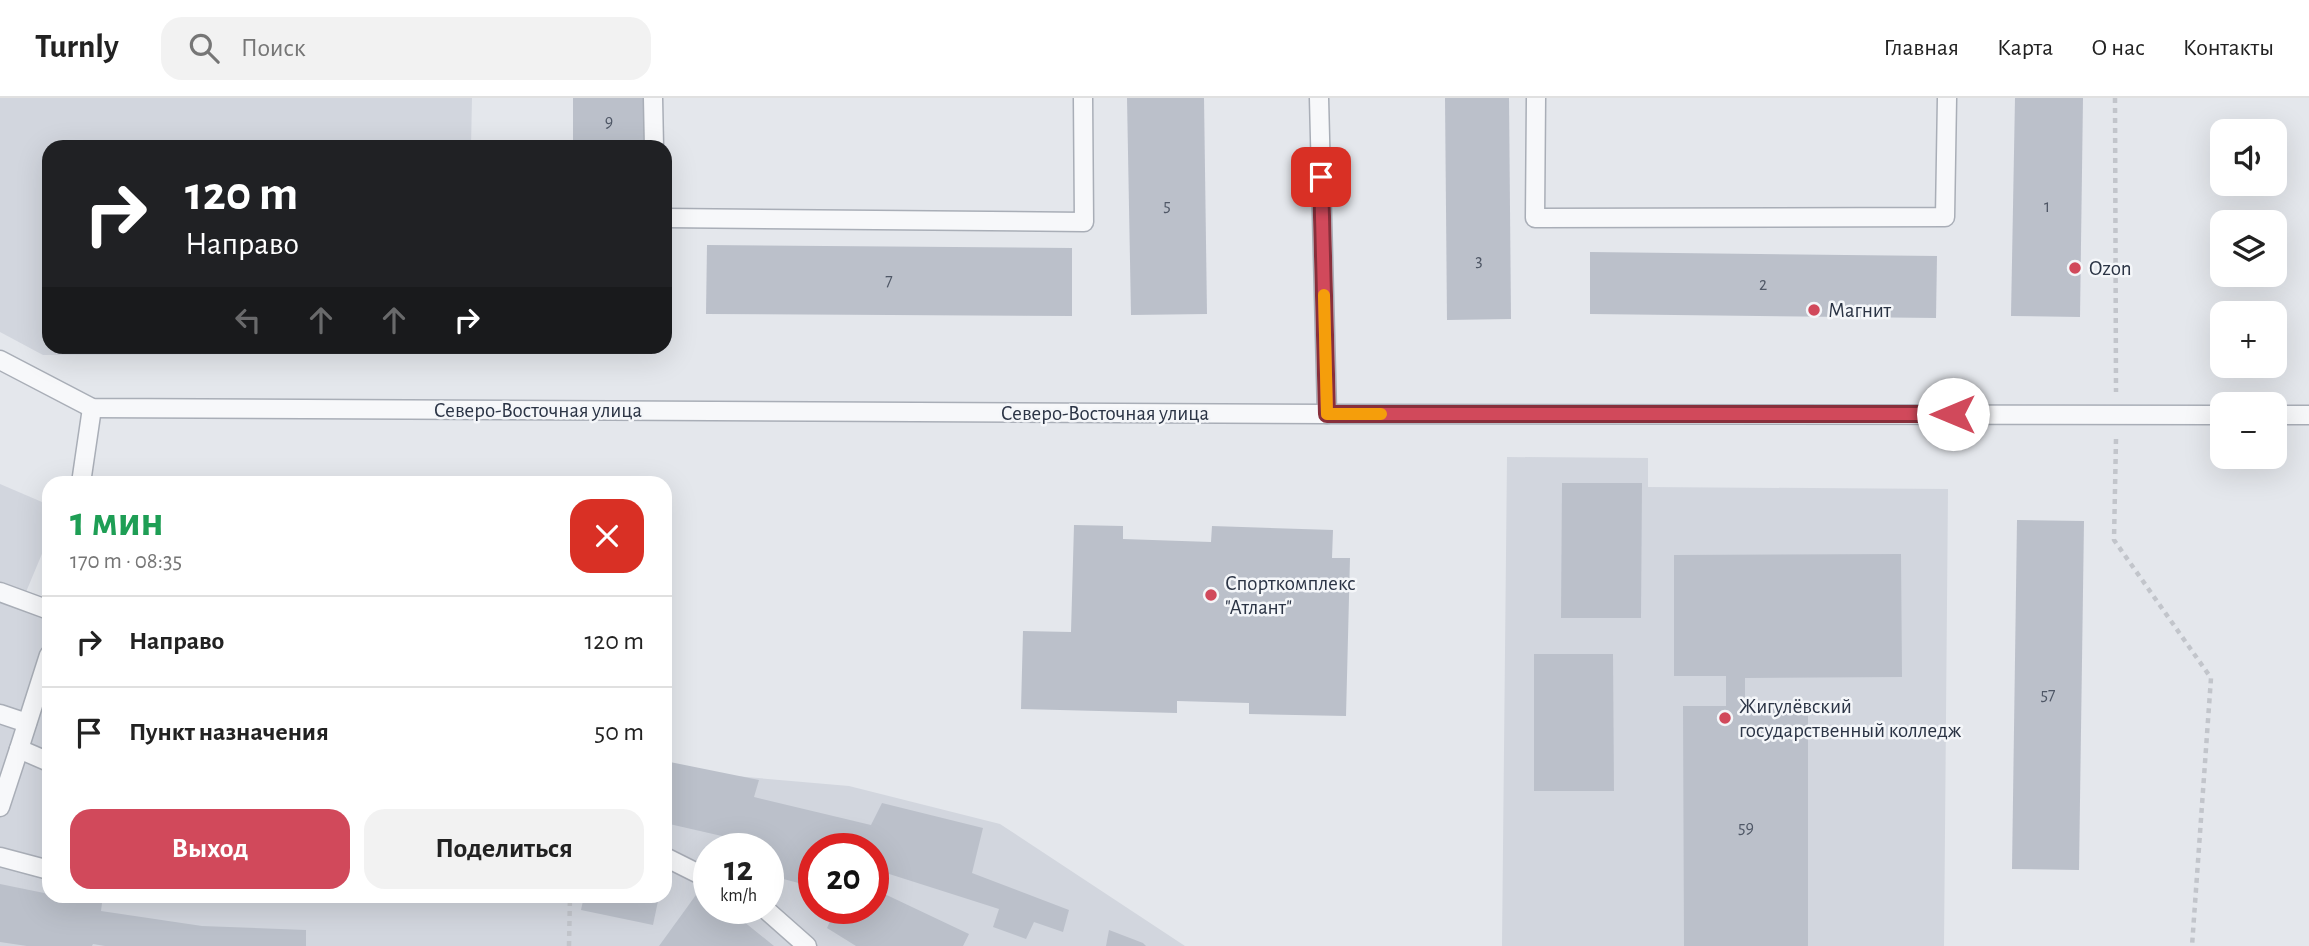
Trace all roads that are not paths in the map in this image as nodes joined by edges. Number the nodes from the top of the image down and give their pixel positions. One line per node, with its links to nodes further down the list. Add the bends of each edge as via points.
1 (653, 98): 6 (lane)
2 (1083, 98): 7 (lane, via 1084,222)
3 (1319, 98): 10 (lane)
4 (1536, 98): 5 (lane, via 1535,218 1945,217)
5 (1947, 98)
6 (654, 140)
7 (672, 218)
8 (0, 360): 9 (lane, Северо-Восточная улица)
9 (92, 408): 10 (lane, Северо-Восточная улица); 14 (lane)
10 (1327, 414): 11 (lane, Северо-Восточная улица)
11 (2210, 415)
12 (2287, 415): 13 (lane)
13 (2309, 415)
14 (82, 476)
15 (0, 592): 16 (lane)
16 (42, 607)
17 (42, 677): 19 (lane)
18 (0, 714): 19 (lane)
19 (27, 723): 20 (lane)
20 (19, 749): 21 (lane); 22 (lane)
21 (42, 759)
22 (5, 776): 23 (lane)
23 (0, 807)
24 (0, 857): 26 (lane)
25 (672, 860): 27 (lane)
26 (42, 868)
27 (693, 871)
28 (782, 924): 29 (lane)
29 (807, 946)

